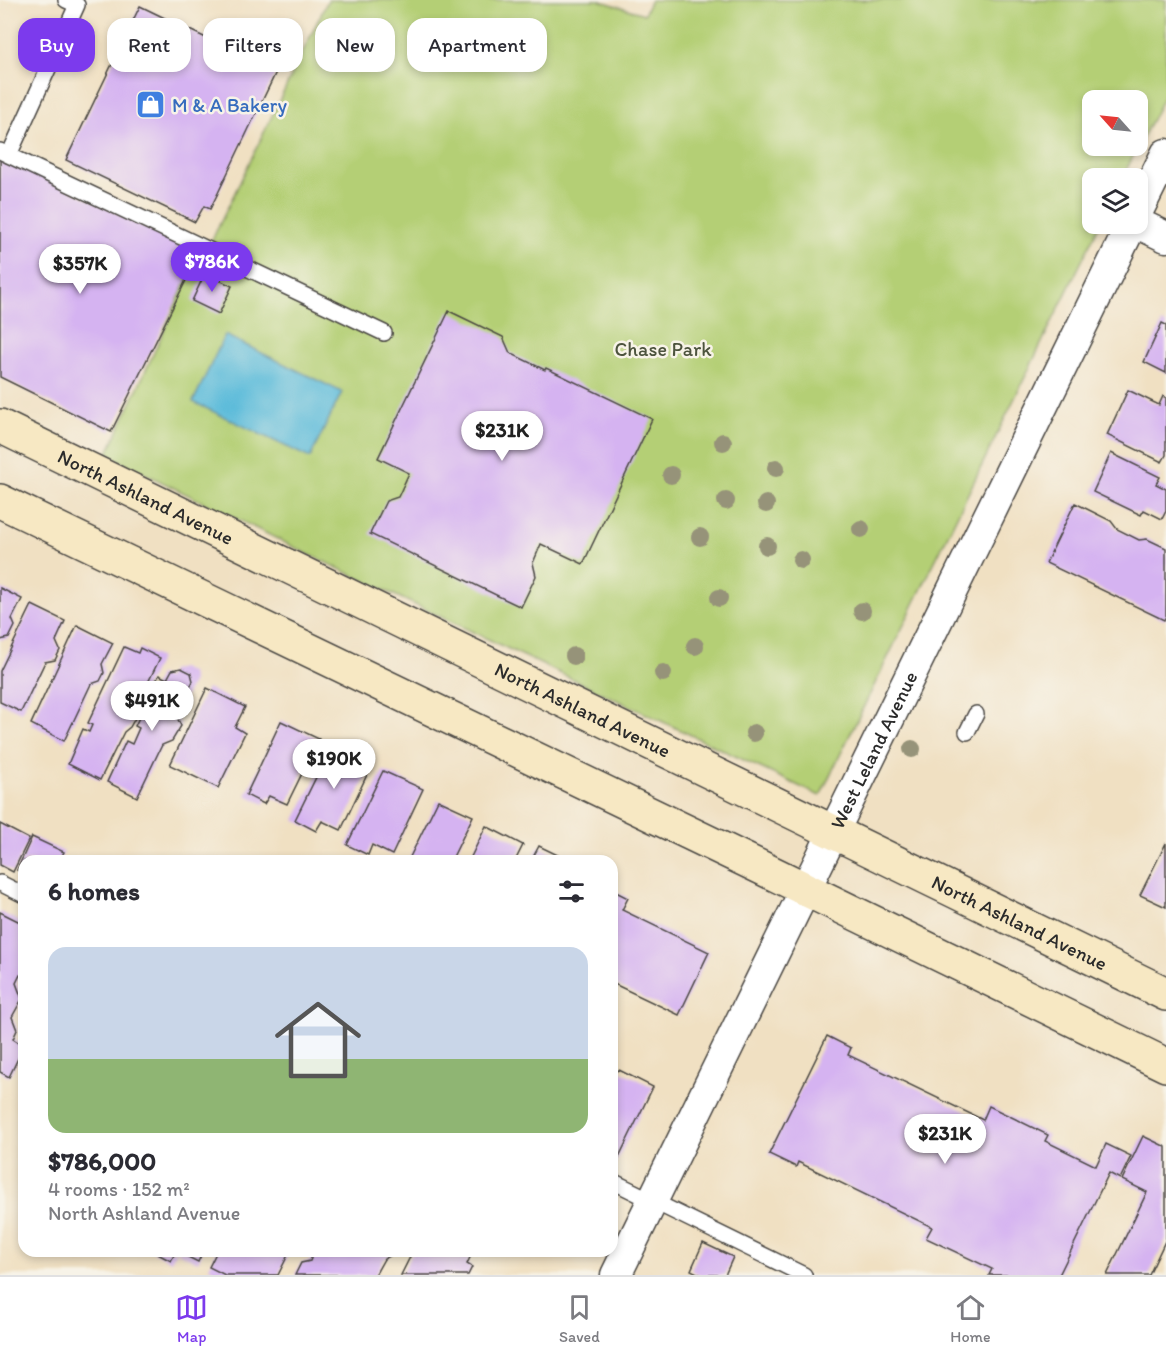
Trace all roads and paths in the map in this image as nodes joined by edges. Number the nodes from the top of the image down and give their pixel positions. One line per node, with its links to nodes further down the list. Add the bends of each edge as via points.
1 (66, 0): 2 (lane, via 77,5)
2 (4, 153): 8 (lane)
3 (1166, 154): 4 (street)
4 (1148, 191)
5 (1148, 228): 7 (street)
6 (1127, 234): 13 (street, West Leland Avenue)
7 (1166, 237)
8 (384, 333)
9 (0, 426): 13 (main road, North Ashland Avenue)
10 (0, 501): 15 (main road)
11 (976, 714): 12 (lane)
12 (967, 732)
13 (833, 832): 15 (street, West Leland Avenue); 17 (main road, North Ashland Avenue)
14 (0, 883): 16 (lane)
15 (805, 889): 18 (main road); 20 (street, West Leland Avenue)
16 (18, 892)
17 (1166, 994)
18 (1166, 1065)
19 (618, 1184): 20 (lane)
20 (652, 1201): 21 (street, West Leland Avenue); 22 (lane)
21 (616, 1275)
22 (804, 1275)

